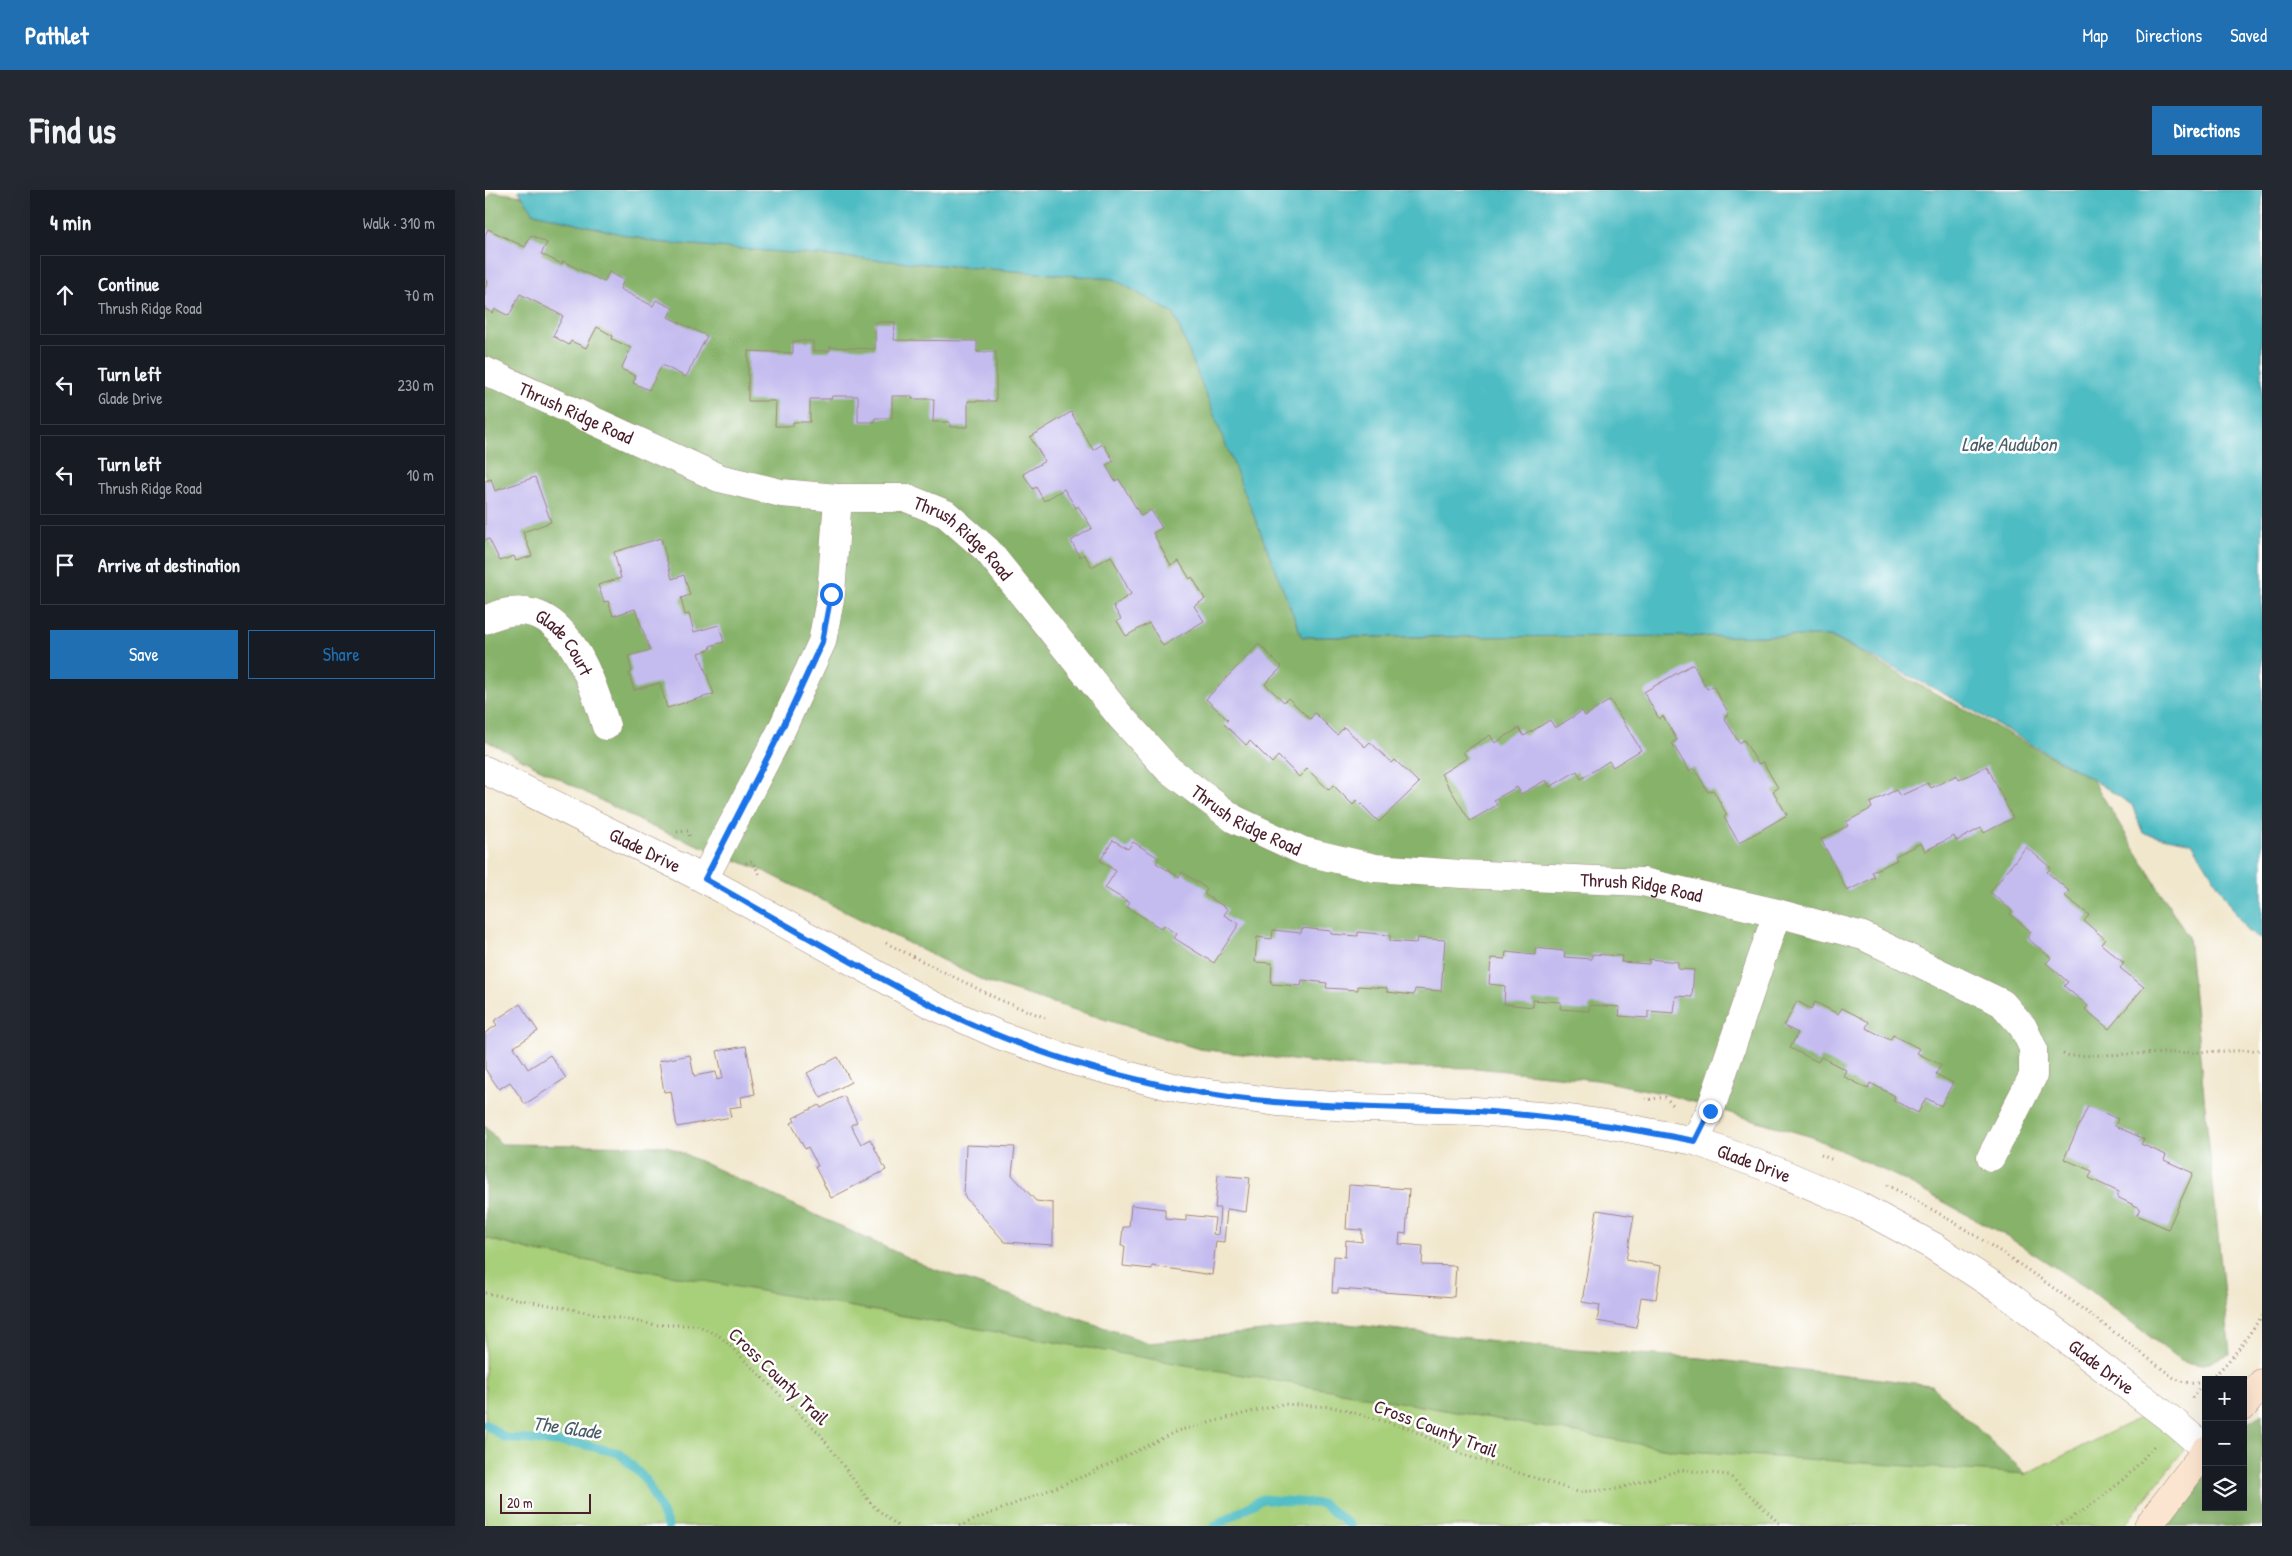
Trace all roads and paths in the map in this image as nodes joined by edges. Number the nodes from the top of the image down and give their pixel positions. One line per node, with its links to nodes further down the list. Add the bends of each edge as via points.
1 (485, 372): 2 (street, Thrush Ridge Road, via 719,478 781,493)
2 (838, 498): 6 (street, via 831,594 822,642 780,733); 7 (street, Thrush Ridge Road, via 907,498 945,514 987,550 1120,716 1168,769 1234,819 1303,850 1375,868 1643,882)
3 (485, 620): 4 (street, Glade Court, via 501,612 533,612 563,632 594,687)
4 (606, 726)
5 (485, 770): 6 (street, Glade Drive)
6 (705, 879): 10 (street, Glade Drive, via 930,1004 999,1035 1077,1062 1181,1089 1277,1102 1553,1117)
7 (1777, 913): 8 (street, Thrush Ridge Road, via 1863,936 2002,1003 2023,1027); 10 (street, via 1710,1111)
8 (2033, 1048): 9 (path, via 2070,1056); 11 (street, Thrush Ridge Road, via 2033,1076)
9 (2262, 1050)
10 (1695, 1141): 17 (street, Glade Drive, via 1857,1205 1933,1246 2008,1295)
11 (1991, 1157)
12 (485, 1293): 20 (path, Cross County Trail, via 656,1325 697,1325 707,1329 721,1337 821,1434 872,1505)
13 (2198, 1383): 15 (path)
14 (2262, 1384): 16 (main road)
15 (2199, 1388)
16 (2247, 1402)
17 (2173, 1421): 18 (street, Glade Drive); 23 (path, via 2139,1466 2088,1509)
18 (2202, 1446)
19 (2202, 1455): 24 (main road)
20 (898, 1526)
21 (959, 1526): 22 (path, Cross County Trail, via 1089,1474 1177,1431 1282,1404 1333,1407 1408,1428 1461,1454 1578,1492 1617,1489 1681,1470 1729,1475)
22 (1782, 1526)
23 (2057, 1526)
24 (2149, 1526)

